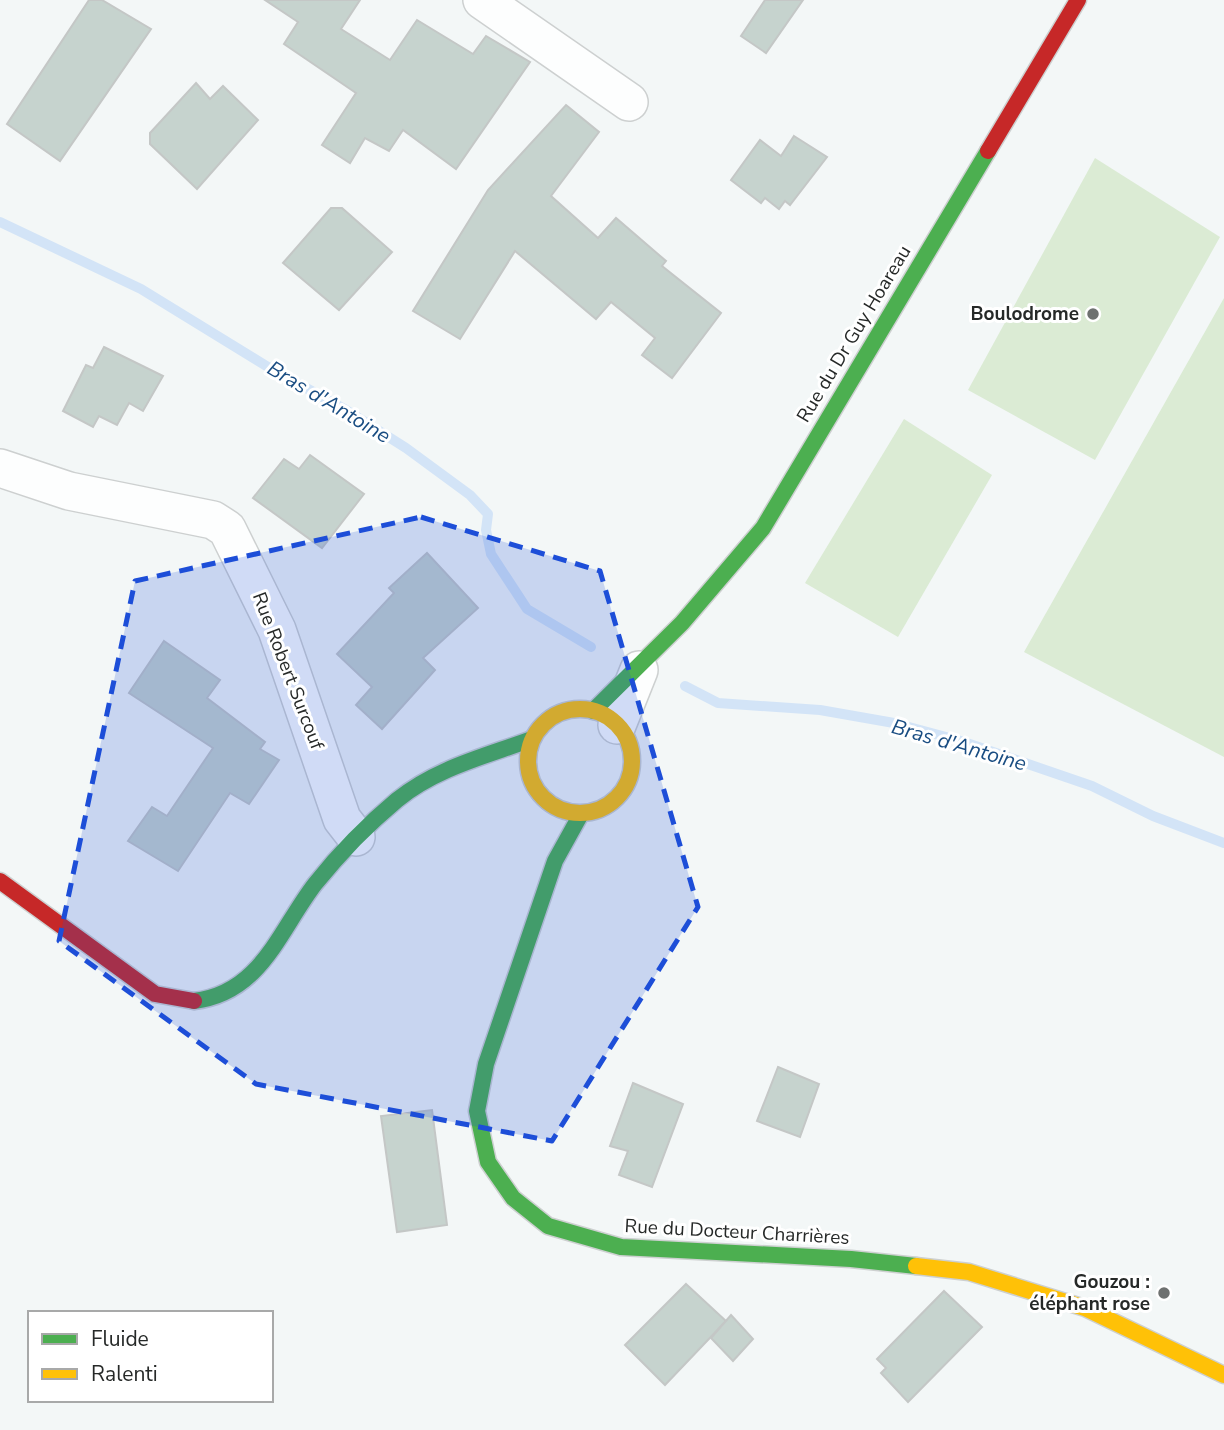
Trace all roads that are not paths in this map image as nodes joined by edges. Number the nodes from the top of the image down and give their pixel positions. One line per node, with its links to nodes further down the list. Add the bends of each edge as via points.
1 (482, 0): 3 (street)
2 (1078, 0): 5 (street, Rue du Dr Guy Hoareau, via 763,527 719,584)
3 (629, 102)
4 (0, 468): 12 (street, Rue Robert Surcouf, via 69,491 213,520 227,529 277,630 342,819)
5 (639, 670): 6 (street)
6 (605, 718): 7 (street, via 564,711 546,722); 11 (street, via 627,739 631,773 613,802)
7 (532, 739): 8 (street); 10 (street, via 523,774)
8 (470, 762): 9 (street); 12 (street, via 440,773 400,798)
9 (494, 767)
10 (555, 807): 11 (street); 13 (street, Rue du Docteur Charrières)
11 (581, 814): 13 (street, Rue du Docteur Charrières)
12 (356, 836): 14 (street, via 306,898 261,969 241,987 209,999 177,1003 155,994)
13 (555, 860): 15 (street, Rue du Docteur Charrières, via 486,1064 477,1111 488,1162 513,1198 548,1226 621,1247 851,1259 969,1272 1085,1308)
14 (0, 881)
15 (1224, 1375)

